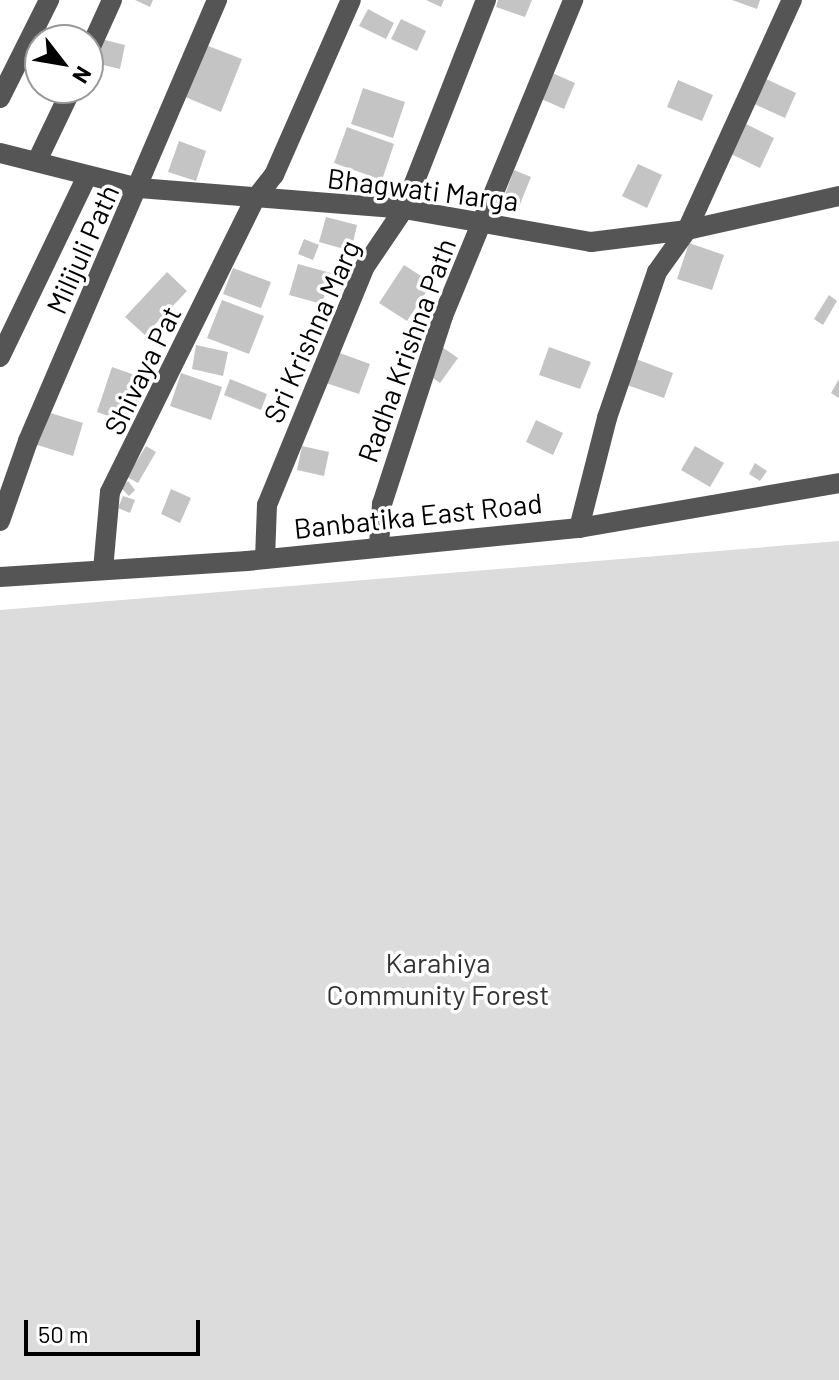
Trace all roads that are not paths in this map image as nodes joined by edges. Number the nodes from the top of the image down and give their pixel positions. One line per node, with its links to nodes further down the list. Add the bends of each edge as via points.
1 (49, 0): 9 (street)
2 (112, 0): 8 (street)
3 (217, 0): 14 (street, Milijuli Path)
4 (351, 0): 16 (street, Shivaya Pat, via 274,175)
5 (486, 0): 17 (street, Sri Krishna Marg)
6 (573, 0): 18 (street, Radha Krishna Path)
7 (792, 0): 19 (street)
8 (101, 24)
9 (0, 98)
10 (64, 104): 12 (street)
11 (0, 153): 12 (street, Bhagwati Marga)
12 (37, 161): 13 (street, Bhagwati Marga)
13 (86, 178): 14 (street, Bhagwati Marga); 20 (street)
14 (139, 188): 16 (street, Bhagwati Marga); 22 (street, Milijuli Path, via 28,441)
15 (839, 196): 19 (street, Bhagwati Marga)
16 (255, 199): 17 (street, Bhagwati Marga); 26 (street, Shivaya Pat, via 110,492)
17 (404, 209): 18 (street, Bhagwati Marga); 25 (street, Sri Krishna Marg, via 364,268 273,491)
18 (484, 221): 19 (street, Bhagwati Marga, via 591,242); 24 (street, Radha Krishna Path, via 413,401 382,504)
19 (687, 230): 23 (street, via 657,272 607,418)
20 (0, 357)
21 (839, 483): 23 (street, Banbatika East Road)
22 (0, 521)
23 (579, 528): 24 (street, Banbatika East Road)
24 (379, 545): 25 (street, Banbatika East Road)
25 (265, 559): 26 (street, Banbatika East Road)
26 (103, 570): 27 (street, Banbatika East Road)
27 (0, 577)

